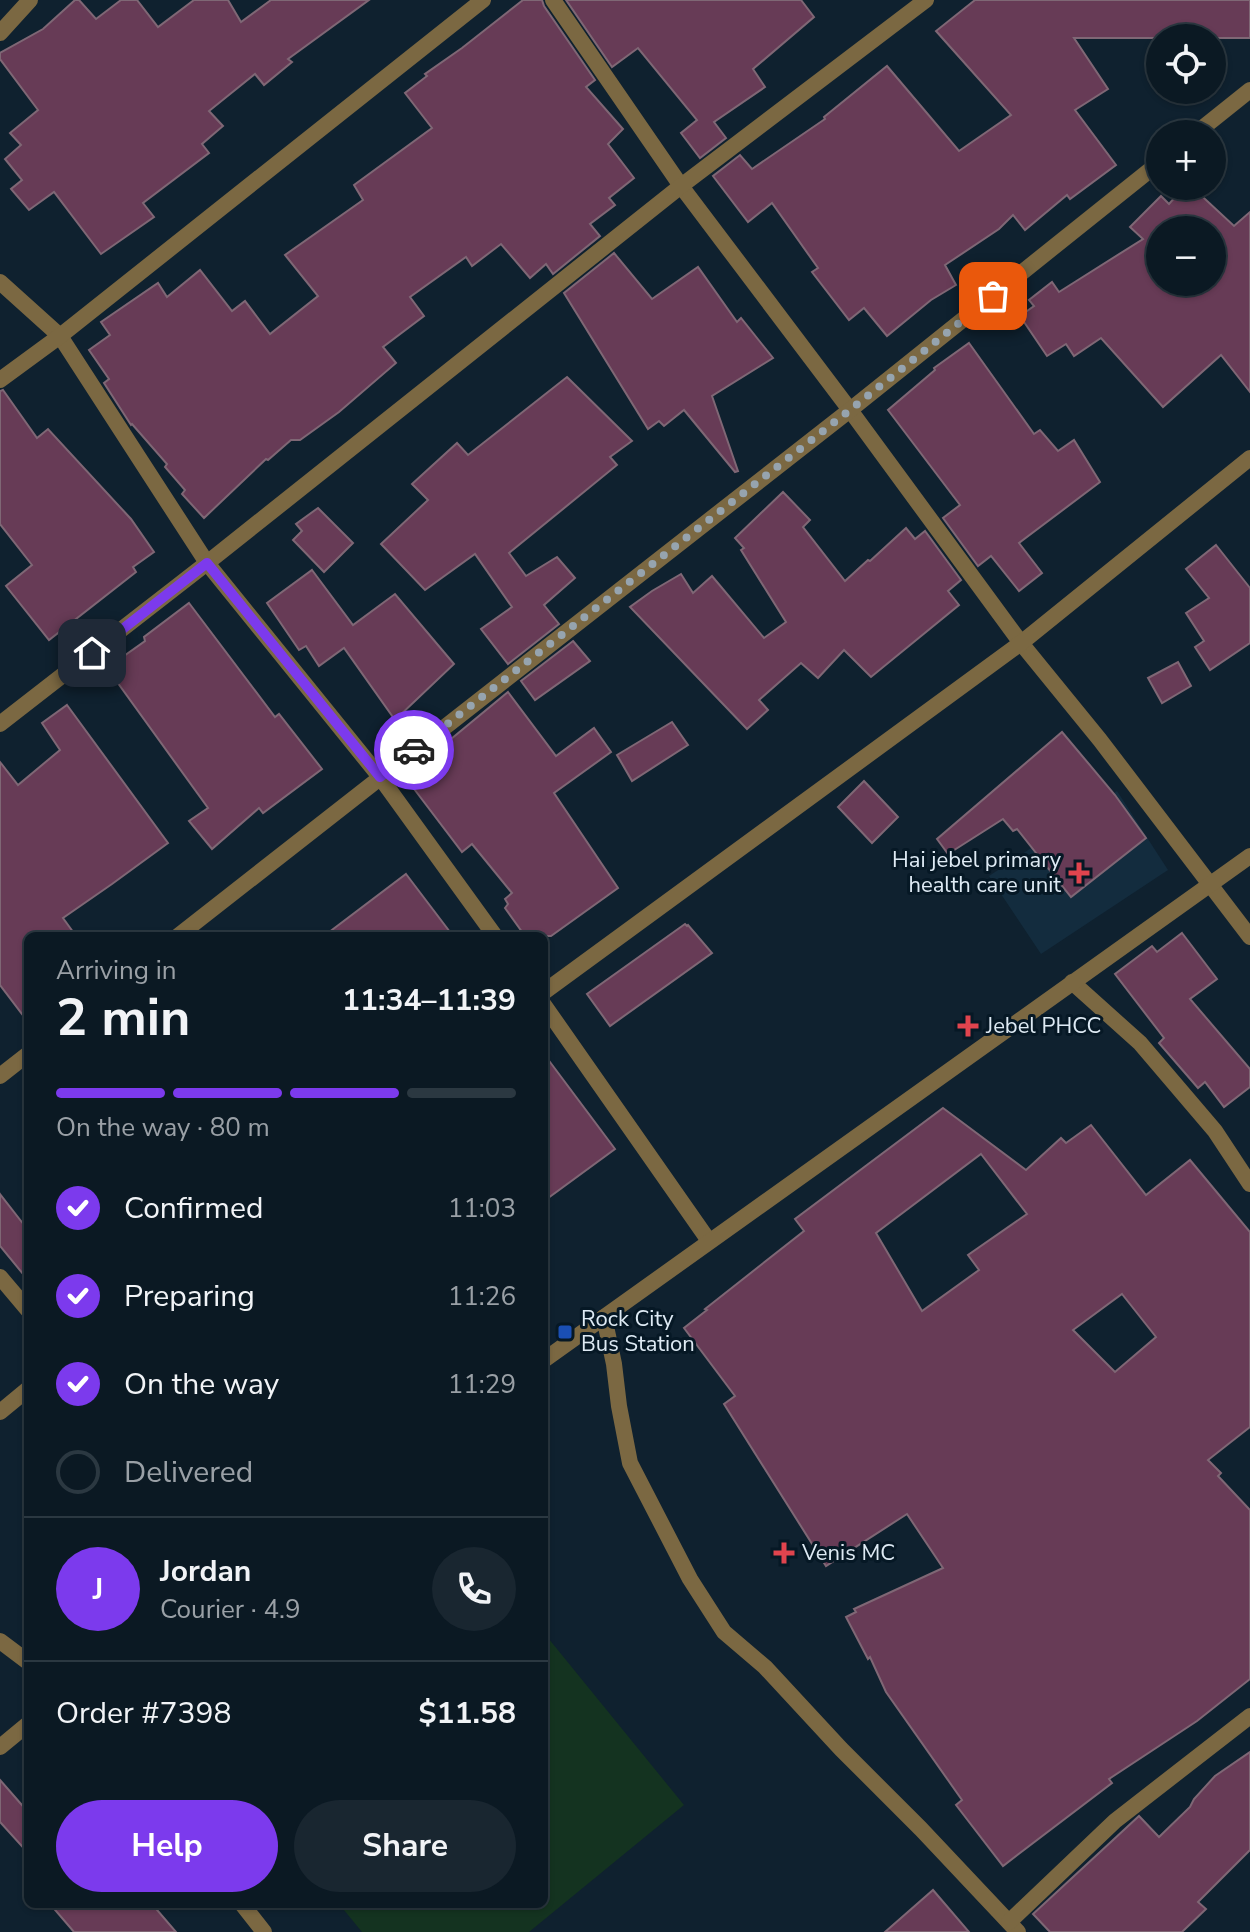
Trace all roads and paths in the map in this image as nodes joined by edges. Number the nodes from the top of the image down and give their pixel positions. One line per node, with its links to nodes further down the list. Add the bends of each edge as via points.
1 (30, 0): 5 (street)
2 (483, 0): 11 (street)
3 (553, 0): 9 (street)
4 (926, 0): 9 (street)
5 (0, 33)
6 (1250, 90): 7 (street)
7 (1212, 120)
8 (1146, 173): 13 (street)
9 (681, 186): 13 (street); 15 (street)
10 (0, 282): 11 (street)
11 (60, 336): 12 (street); 15 (street)
12 (0, 380)
13 (850, 410): 16 (street); 18 (street)
14 (1250, 458): 16 (street)
15 (207, 563): 17 (street); 18 (street)
16 (1021, 643): 20 (street); 25 (street)
17 (0, 724)
18 (380, 777): 21 (street); 22 (street)
19 (1250, 856): 20 (street)
20 (1210, 886): 23 (street); 24 (street)
21 (183, 932)
22 (492, 932)
23 (1250, 937)
24 (1072, 982): 29 (street, via 1140,1043 1215,1131); 30 (street)
25 (548, 989)
26 (548, 1011): 30 (street)
27 (24, 1057): 28 (street)
28 (0, 1076)
29 (1250, 1184)
30 (709, 1241): 33 (street)
31 (0, 1277): 32 (street)
32 (24, 1305)
33 (604, 1317): 34 (street); 43 (street, via 630,1463 724,1632 765,1667)
34 (548, 1357)
35 (24, 1392): 36 (street)
36 (0, 1412)
37 (0, 1641): 38 (street)
38 (24, 1659)
39 (1250, 1716): 43 (street, via 1115,1821)
40 (24, 1727): 41 (street)
41 (0, 1747)
42 (245, 1908): 44 (street)
43 (1014, 1927)
44 (264, 1932)

